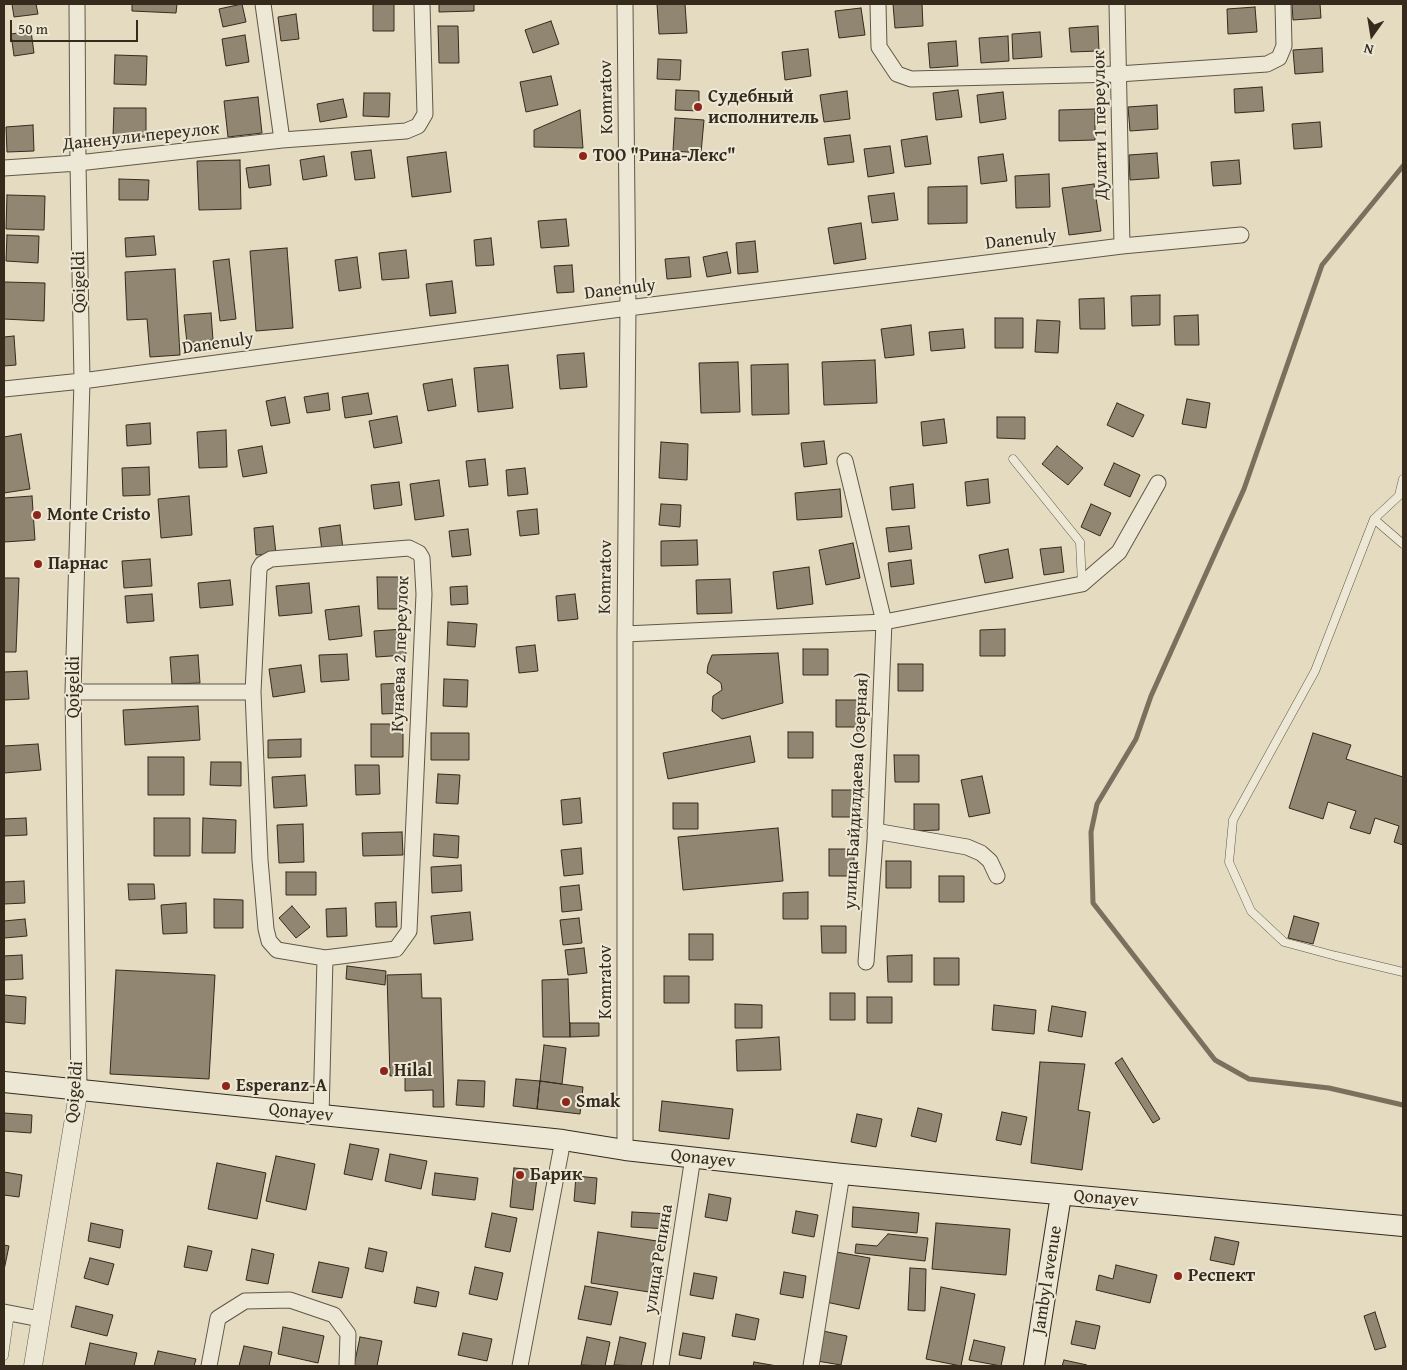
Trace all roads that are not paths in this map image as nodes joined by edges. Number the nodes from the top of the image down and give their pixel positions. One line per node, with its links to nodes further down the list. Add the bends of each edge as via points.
1 (77, 4): 10 (street, Qoigeldi)
2 (263, 4): 9 (street)
3 (422, 4): 9 (street, Даненули переулок, via 425,114 418,126 406,131)
4 (625, 4): 14 (street, Komratov)
5 (878, 4): 8 (street, via 879,47 897,74 911,79)
6 (1117, 4): 8 (street, Дулати 1 переулок)
7 (1283, 4): 8 (street, via 1284,46 1279,58 1267,64)
8 (1118, 74): 13 (street, Дулати 1 переулок)
9 (282, 140): 10 (street, Даненули переулок)
10 (78, 164): 11 (street, Даненули переулок); 15 (street, Qoigeldi)
11 (4, 168)
12 (1241, 235): 13 (street, Danenuly)
13 (1122, 246): 14 (street, Danenuly)
14 (628, 308): 15 (street, Danenuly); 26 (street, Komratov)
15 (82, 381): 16 (street, Danenuly); 27 (street, Qoigeldi)
16 (4, 389)
17 (1013, 459): 24 (lane, via 1080,542)
18 (845, 461): 25 (street, улица Байдилдаева (Озерная))
19 (1403, 479): 21 (lane)
20 (1158, 483): 24 (street, via 1119,552)
21 (1401, 494): 22 (lane)
22 (1374, 519): 23 (lane); 33 (lane, via 1315,671 1233,820 1229,862 1251,911 1284,942)
23 (1403, 544)
24 (1082, 584): 25 (street)
25 (884, 622): 26 (street); 29 (street, улица Байдилдаева (Озерная))
26 (625, 634): 38 (street, Komratov)
27 (73, 692): 28 (street); 35 (street, Qoigeldi)
28 (253, 692): 31 (street, Кунаева 2 переулок, via 260,860 269,941 277,950); 31 (street, Кунаева 2 переулок, via 259,569 262,564 270,559 409,548 419,553 424,594 409,931 396,949)
29 (875, 832): 30 (street, via 967,846 990,861); 32 (street, улица Байдилдаева (Озерная))
30 (997, 876)
31 (325, 958): 36 (street)
32 (866, 962)
33 (1403, 972)
34 (4, 1082): 35 (main road, Qonayev)
35 (79, 1088): 36 (main road, Qonayev); 44 (street, Qoigeldi)
36 (321, 1116): 37 (main road, Qonayev)
37 (563, 1140): 38 (main road, Qonayev); 49 (street)
38 (625, 1150): 39 (main road, Qonayev)
39 (693, 1158): 40 (main road, Qonayev); 50 (street, улица Репина)
40 (842, 1174): 41 (main road, Qonayev); 51 (street)
41 (1061, 1195): 42 (main road, Qonayev); 52 (main road, Jambyl avenue)
42 (1403, 1226)
43 (7, 1313): 44 (street); 45 (lane)
44 (40, 1320): 46 (street, Qoigeldi)
45 (4, 1356)
46 (33, 1366)
47 (209, 1366): 48 (street, via 218,1318 245,1302 290,1300 334,1315 348,1334)
48 (347, 1366)
49 (520, 1366)
50 (662, 1366)
51 (812, 1366)
52 (1034, 1366)

